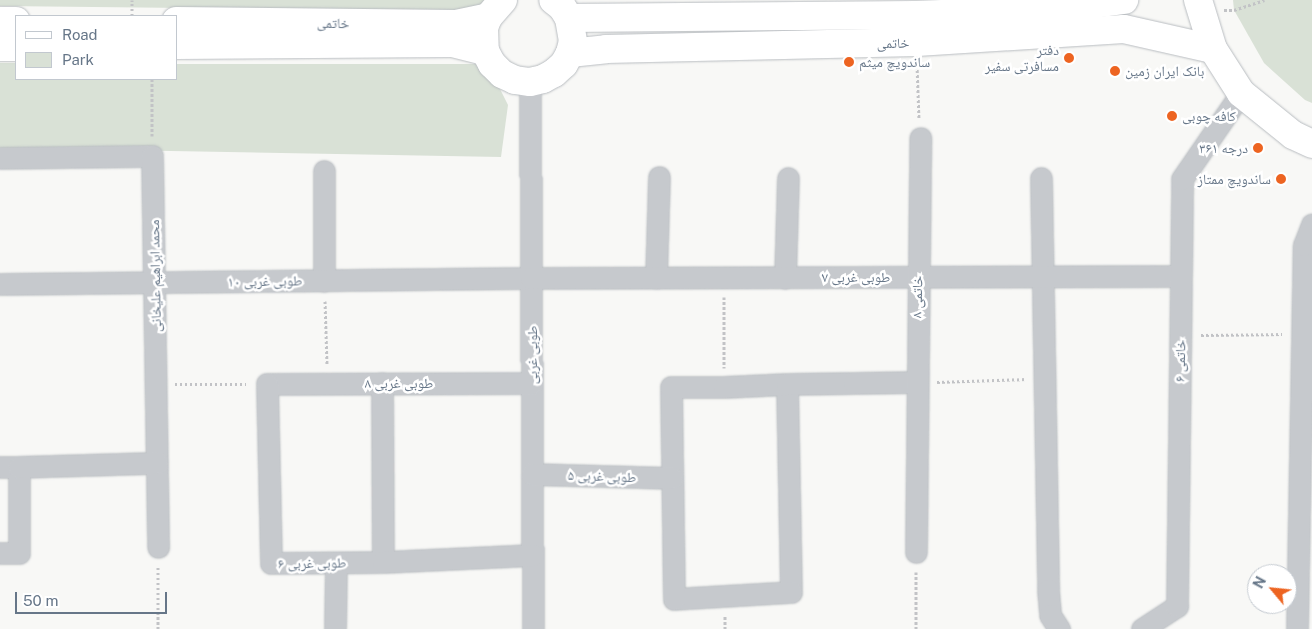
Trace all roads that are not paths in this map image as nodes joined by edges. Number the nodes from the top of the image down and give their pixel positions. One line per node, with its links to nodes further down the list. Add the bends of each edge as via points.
1 (1124, 0): 4 (main road, خاتمی, via 1047,10 914,15)
2 (1199, 5): 11 (main road)
3 (496, 9): 7 (main road, خاتمی, via 456,24); 12 (main road, via 483,39)
4 (561, 9): 13 (main road, via 572,35)
5 (0, 21): 6 (main road)
6 (15, 21)
7 (178, 21)
8 (178, 45): 12 (main road, خاتمی, via 452,43)
9 (0, 47): 10 (main road)
10 (15, 47)
11 (1213, 49): 13 (main road, خاتمی, via 1124,29 917,42); 15 (main road)
12 (485, 50): 14 (main road, via 502,74)
13 (570, 52): 14 (main road, via 554,73)
14 (530, 82): 27 (street, طوبی غربی)
15 (1241, 93): 17 (main road, via 1293,135); 24 (street, خاتمی ۶, via 1182,178)
16 (920, 138): 25 (street, خاتمی ۸)
17 (1312, 144)
18 (0, 158): 31 (street, محمد ابراهیم علیخانی, via 152,156)
19 (324, 171): 30 (street)
20 (659, 177): 28 (street)
21 (788, 178): 29 (street)
22 (1041, 178): 26 (street)
23 (1312, 224): 52 (street, via 1304,246)
24 (1181, 276): 26 (street, طوبی غربی ۷); 51 (street, خاتمی ۶, via 1177,606)
25 (918, 277): 26 (street, طوبی غربی ۷); 29 (street, طوبی غربی ۷); 33 (street, خاتمی ۸)
26 (1044, 277): 50 (street, via 1048,590 1050,615)
27 (531, 278): 28 (street, طوبی غربی ۷); 30 (street, طوبی غربی ۱۰); 35 (street, طوبی غربی)
28 (656, 278): 29 (street, طوبی غربی ۷)
29 (786, 278)
30 (324, 281): 31 (street, طوبی غربی ۱۰)
31 (155, 283): 32 (street, طوبی غربی ۱۰); 38 (street, محمد ابراهیم علیخانی)
32 (0, 284)
33 (916, 382): 37 (street); 43 (street, خاتمی ۸)
34 (382, 383): 35 (street, طوبی غربی ۸); 36 (street, طوبی غربی ۸); 46 (street)
35 (532, 383): 40 (street, طوبی غربی)
36 (267, 384): 47 (street, طوبی غربی ۶, via 271,563)
37 (787, 384): 41 (street, via 671,387); 41 (street, via 791,592 674,599)
38 (157, 464): 39 (street); 42 (street, محمد ابراهیم علیخانی)
39 (9, 467): 44 (street, via 19,552)
40 (532, 474): 41 (street, طوبی غربی ۵); 45 (street, طوبی غربی)
41 (672, 478)
42 (158, 548)
43 (916, 552)
44 (0, 553)
45 (533, 555): 46 (street, طوبی غربی ۶); 49 (street, طوبی غربی)
46 (383, 562): 47 (street, طوبی غربی ۶)
47 (336, 563): 48 (street)
48 (335, 629)
49 (533, 629)
50 (1059, 629)
51 (1142, 629)
52 (1297, 629)

